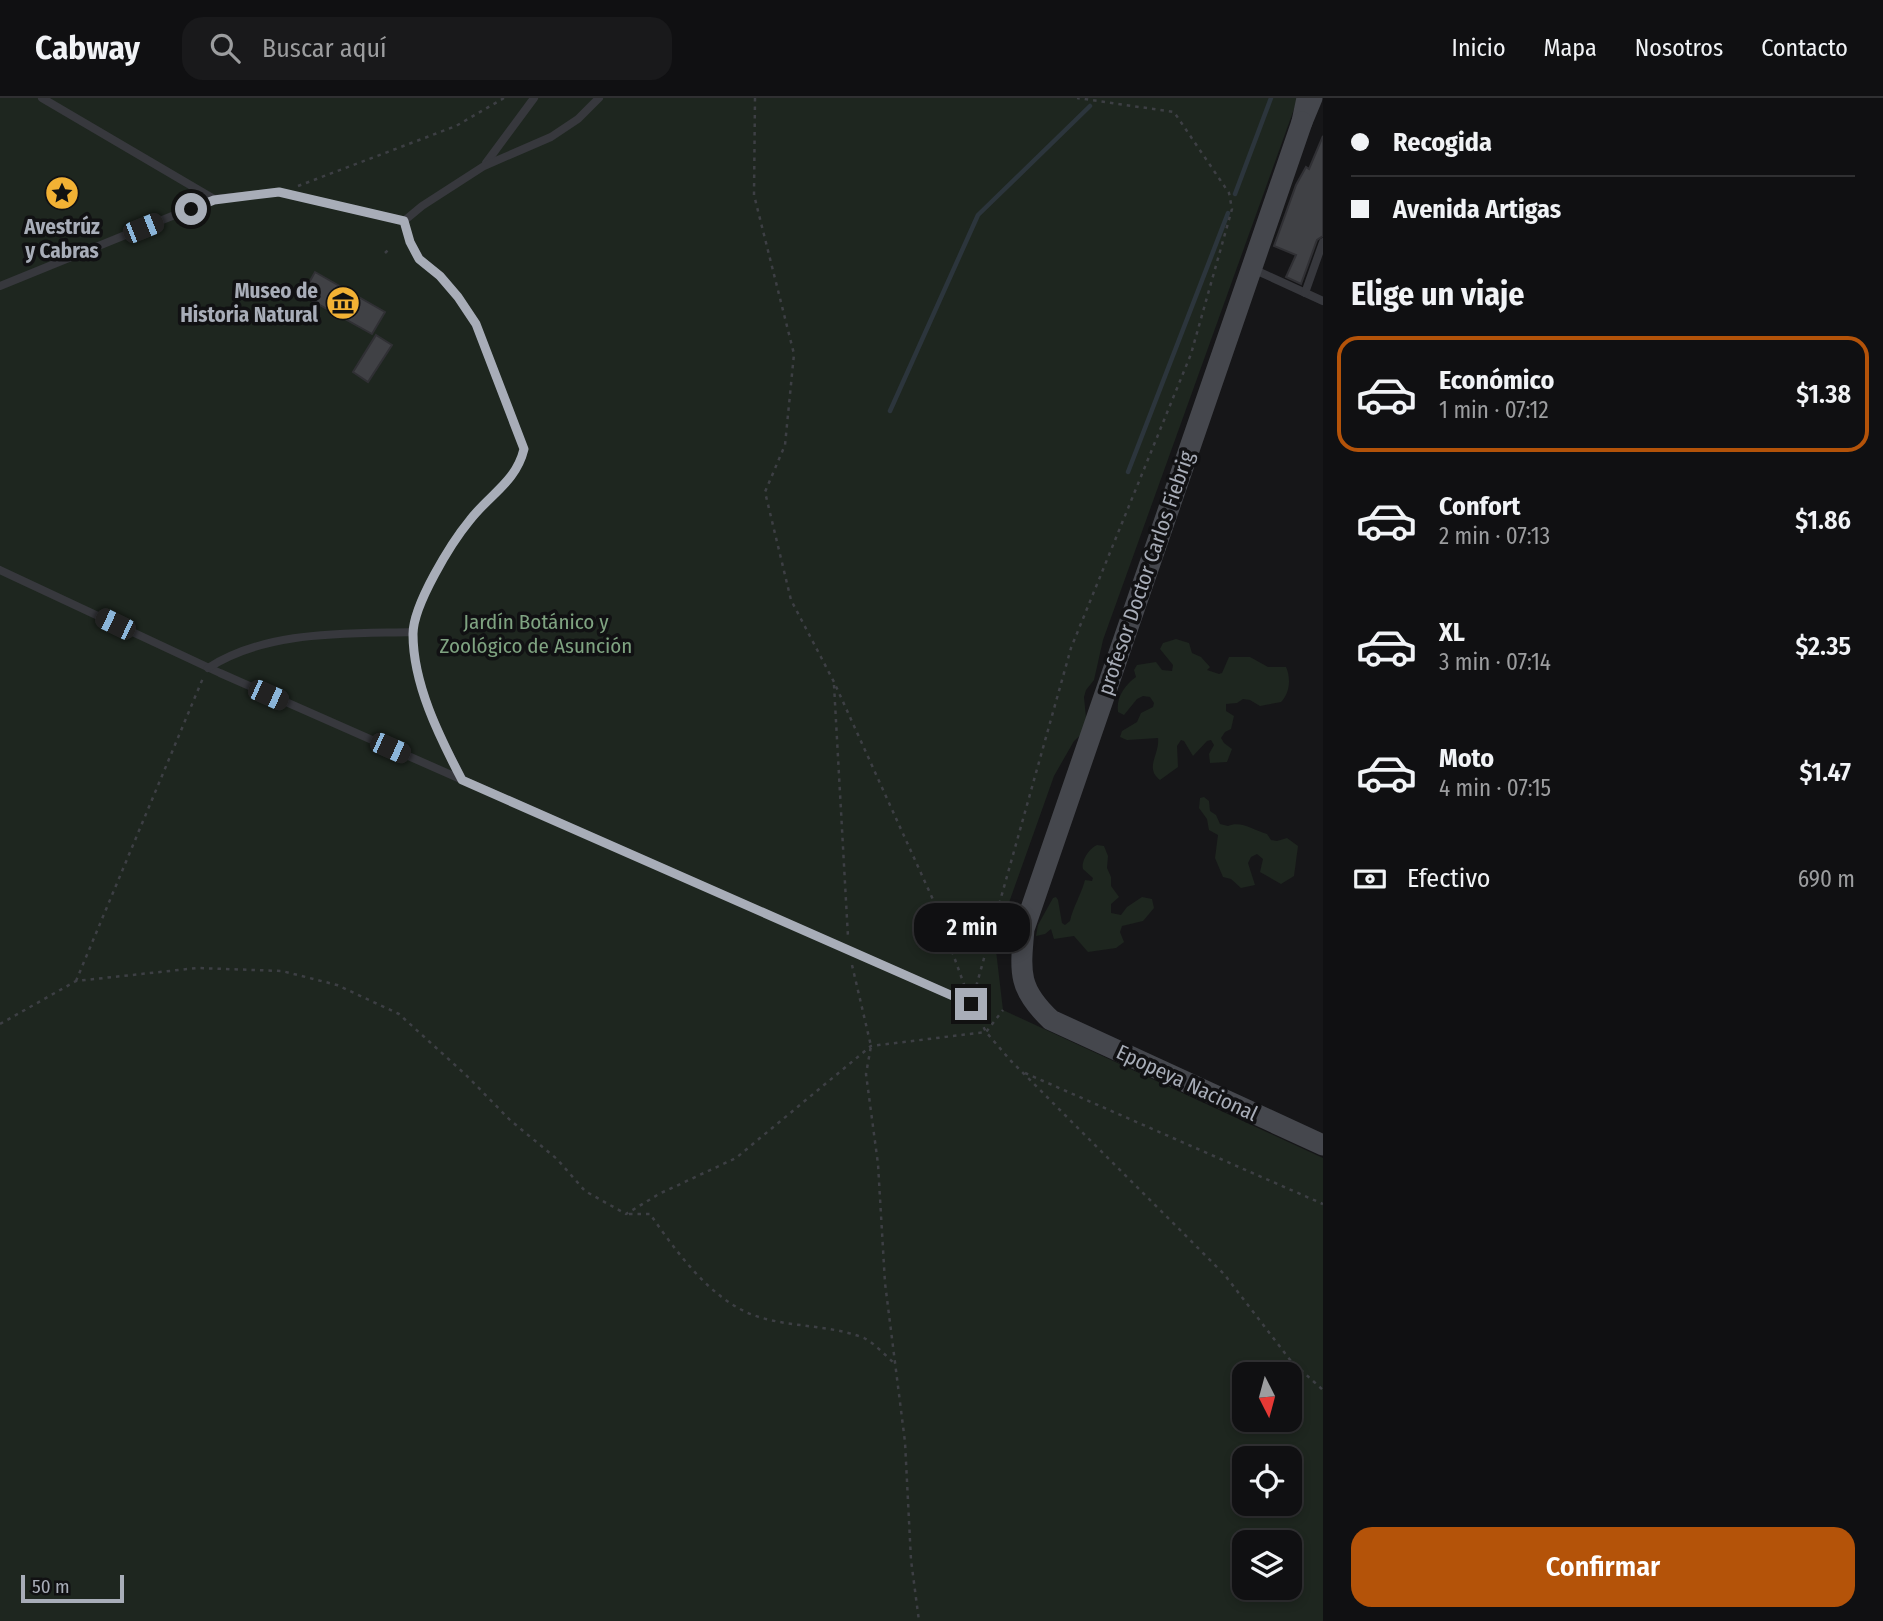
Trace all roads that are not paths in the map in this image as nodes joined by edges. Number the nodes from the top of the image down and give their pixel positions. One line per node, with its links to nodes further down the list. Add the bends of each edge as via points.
1 (42, 98): 8 (lane)
2 (534, 98): 7 (lane)
3 (599, 98): 7 (lane, via 551,137)
4 (1307, 98): 6 (street, profesor Doctor Carlos Fiebrig)
5 (1312, 98): 6 (street, profesor Doctor Carlos Fiebrig)
6 (1303, 122): 11 (street, profesor Doctor Carlos Fiebrig)
7 (484, 166): 9 (lane)
8 (214, 200): 9 (lane, via 279,192); 12 (lane)
9 (404, 221): 16 (lane, via 419,259 440,276 476,324 524,449 520,467 469,520 428,586)
10 (1323, 242): 13 (lane)
11 (1251, 268): 13 (lane); 20 (street, profesor Doctor Carlos Fiebrig, via 1024,929 1023,982 1033,1003)
12 (0, 285)
13 (1305, 293): 14 (lane)
14 (1323, 301)
15 (0, 570): 17 (lane)
16 (413, 632): 17 (lane, via 324,634 272,642 226,656); 18 (lane, via 420,683)
17 (208, 668): 18 (lane)
18 (462, 780): 19 (lane)
19 (971, 1004)
20 (1051, 1020): 21 (street, Epopeya Nacional)
21 (1323, 1145)

